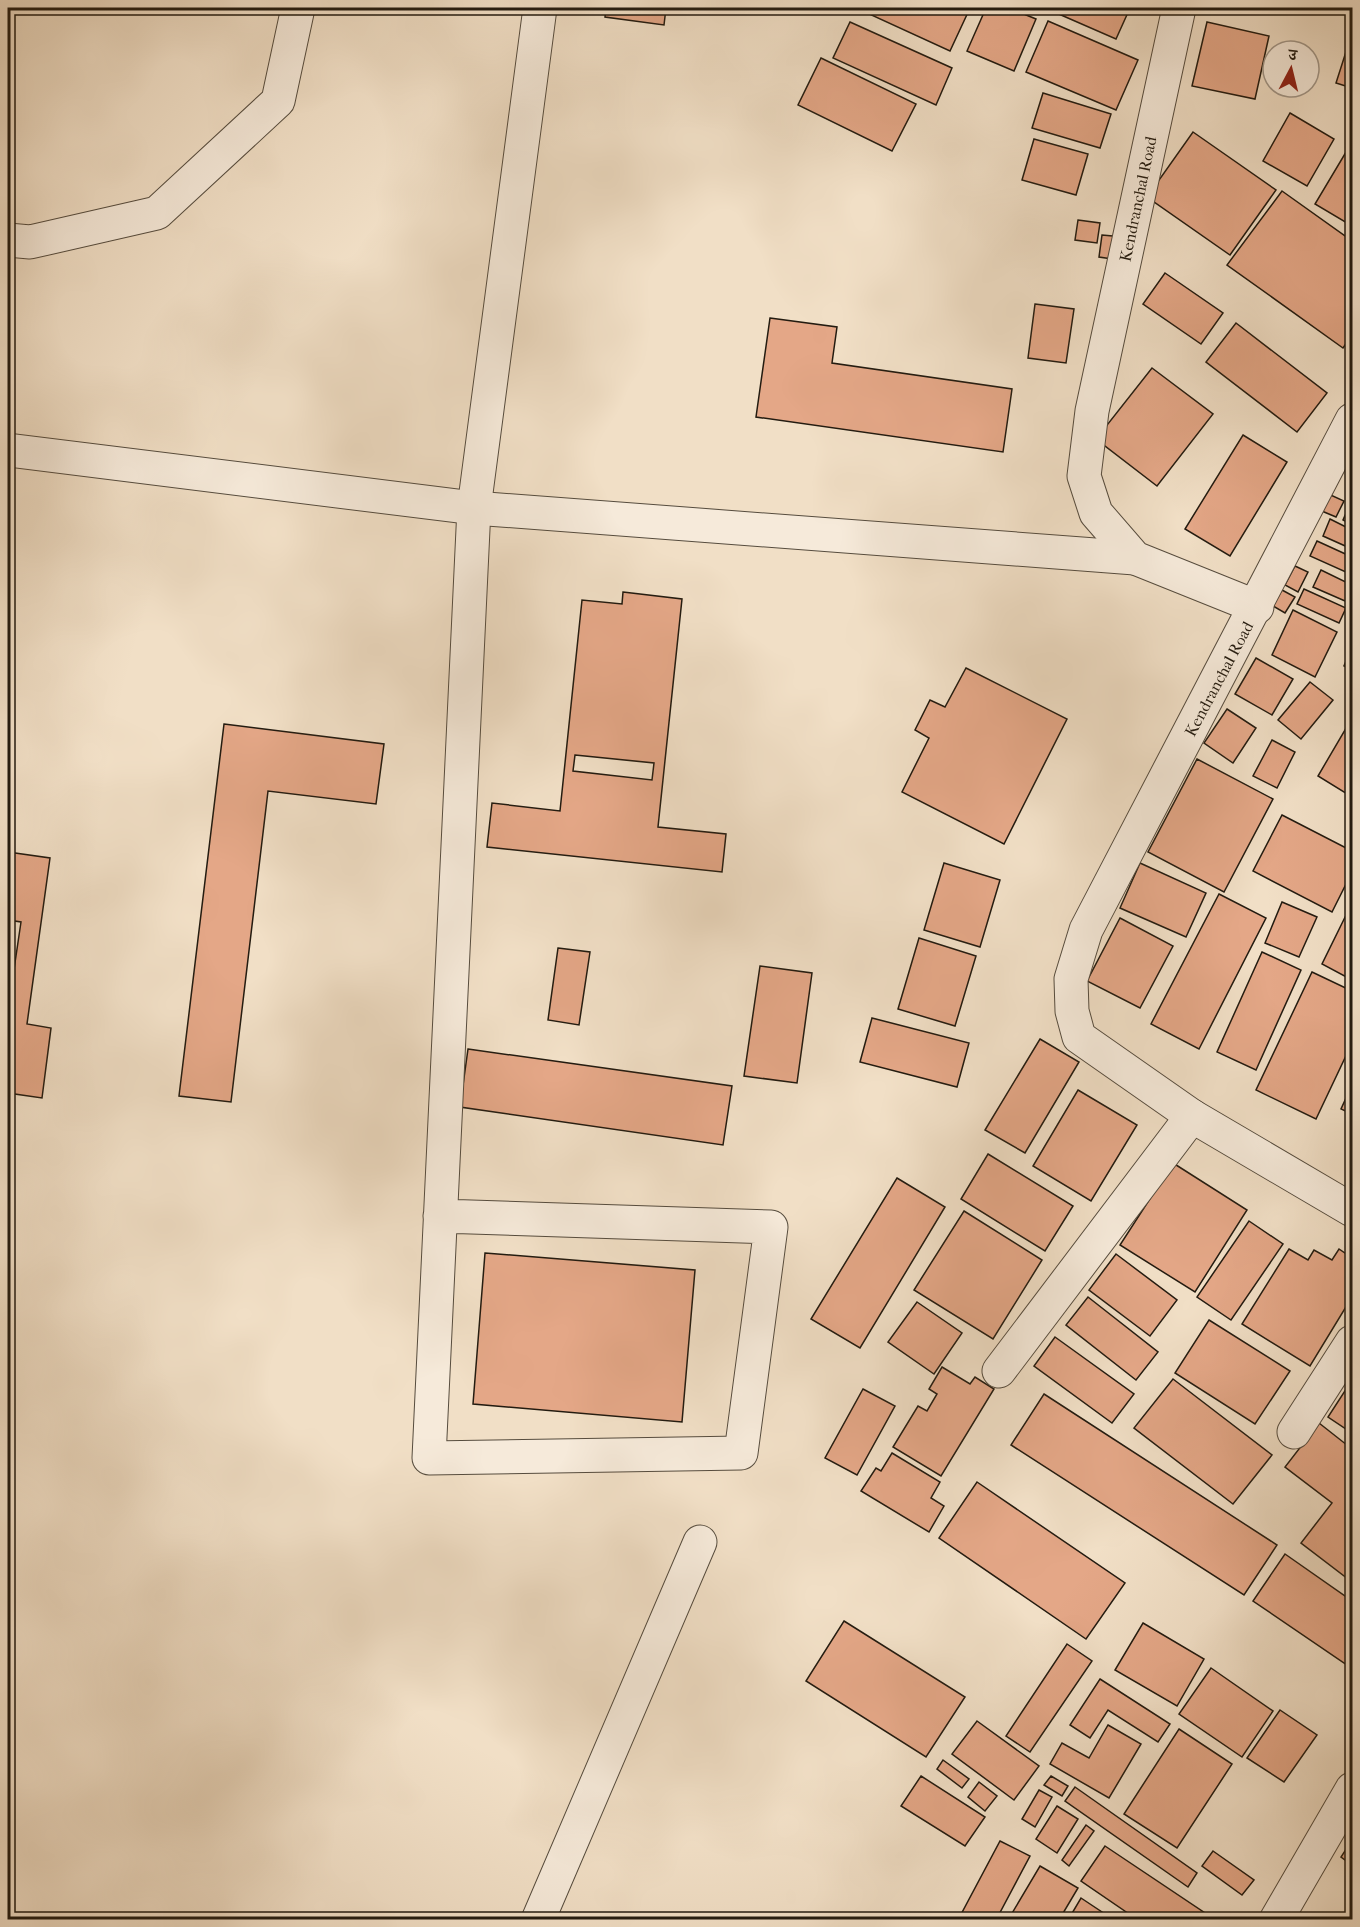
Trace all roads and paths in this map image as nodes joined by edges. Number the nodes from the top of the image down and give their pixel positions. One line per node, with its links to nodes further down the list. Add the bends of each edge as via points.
1 (298, 8): 4 (street, via 278,100 157,213 30,242)
2 (540, 8): 7 (street)
3 (1179, 8): 8 (street, Kendranchal Road, via 1092,411 1084,476 1096,513)
4 (8, 240)
5 (1353, 420): 9 (street)
6 (8, 450): 7 (street)
7 (474, 508): 8 (street); 12 (street)
8 (1136, 558): 9 (street, Kendranchal Road)
9 (1257, 607): 10 (street, Kendranchal Road, via 1086,930 1071,979 1072,1011 1079,1037)
10 (1192, 1116): 11 (street, Kendranchal Road); 14 (street)
11 (1353, 1210)
12 (440, 1216): 12 (street, via 771,1227 741,1453 429,1458)
13 (1353, 1342): 15 (street)
14 (999, 1371)
15 (1294, 1432)
16 (700, 1542): 18 (street)
17 (1353, 1789): 19 (street)
18 (537, 1920)
19 (1276, 1920)

